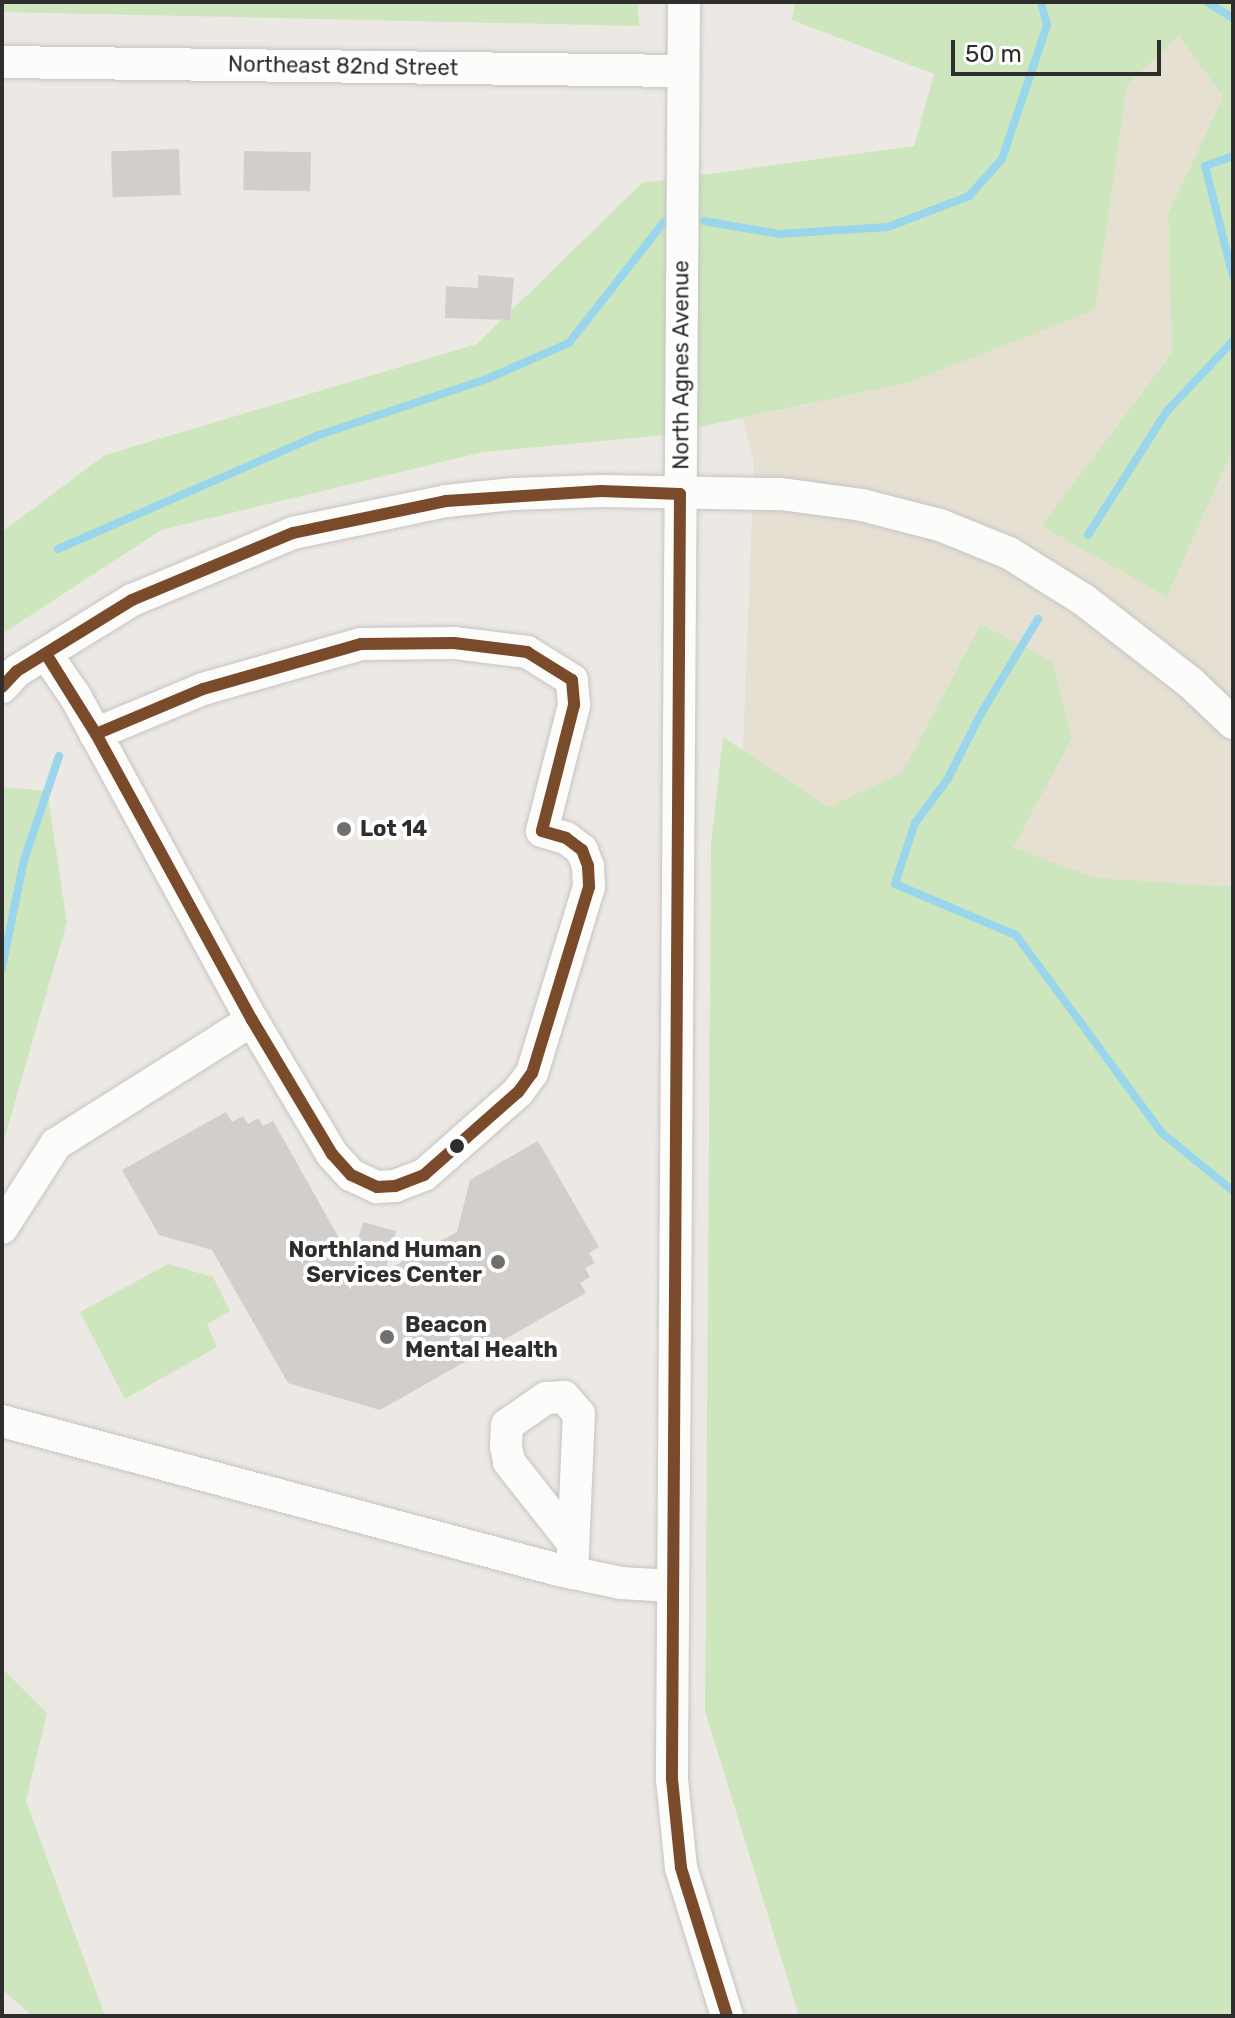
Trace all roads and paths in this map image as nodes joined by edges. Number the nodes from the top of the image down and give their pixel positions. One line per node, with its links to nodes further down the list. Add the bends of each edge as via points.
1 (684, 2): 3 (street, North Agnes Avenue)
2 (2, 62): 3 (street, Northeast 82nd Street)
3 (683, 71): 4 (street, North Agnes Avenue)
4 (680, 494): 5 (street, via 601,491 446,501 293,533 132,600); 7 (street, via 781,494 862,505 940,525 1009,553 1084,600 1191,683); 12 (street, North Agnes Avenue)
5 (46, 654): 6 (street); 8 (street)
6 (2, 687)
7 (1233, 723)
8 (95, 734): 9 (street); 9 (street, via 203,689 361,644 454,643 527,652 572,680 574,705 542,831 582,850 589,887 532,1073 518,1092 424,1175 377,1187 351,1175 332,1154)
9 (252, 1020): 10 (street, via 56,1144)
10 (2, 1228)
11 (2, 1421): 12 (street, via 573,1558 621,1583)
12 (672, 1586): 13 (street, North Agnes Avenue, via 672,1779 681,1868)
13 (727, 2016)

